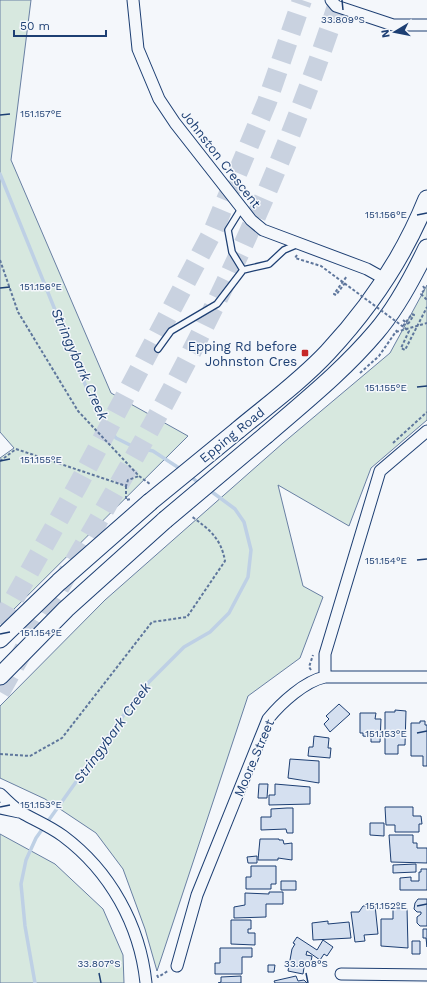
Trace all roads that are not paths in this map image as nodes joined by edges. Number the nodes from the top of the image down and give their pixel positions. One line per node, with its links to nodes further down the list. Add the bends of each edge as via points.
1 (133, 0): 5 (street, Johnston Crescent, via 138,48 159,99)
2 (331, 0): 3 (street, via 336,6 393,26)
3 (427, 25)
4 (427, 199): 6 (main road, Epping Road)
5 (241, 209): 9 (street, Johnston Crescent, via 263,230); 10 (lane, via 228,230 232,252)
6 (410, 236): 7 (main road); 11 (main road, Epping Road)
7 (427, 244)
8 (427, 248): 15 (main road, Epping Road, bridge, via 377,331 337,374 165,520 66,609)
9 (297, 249): 10 (lane, via 284,250 269,264); 11 (street, Johnston Crescent, via 367,269)
10 (243, 270): 12 (lane, via 217,304 171,331)
11 (385, 279): 14 (main road, Epping Road, bridge, via 360,315 327,352 281,395 238,430 143,500)
12 (158, 349)
13 (427, 431): 16 (street, via 380,472 325,654)
14 (0, 639)
15 (0, 676)
16 (325, 677): 17 (street); 21 (street, Moore Street, via 316,679 279,705 268,719 197,895)
17 (427, 677)
18 (0, 794): 20 (street)
19 (0, 808): 20 (street)
20 (22, 813): 24 (street, via 62,835 95,864 118,896 137,940)
21 (177, 966)
22 (341, 974): 23 (street)
23 (427, 975)
24 (146, 983)

